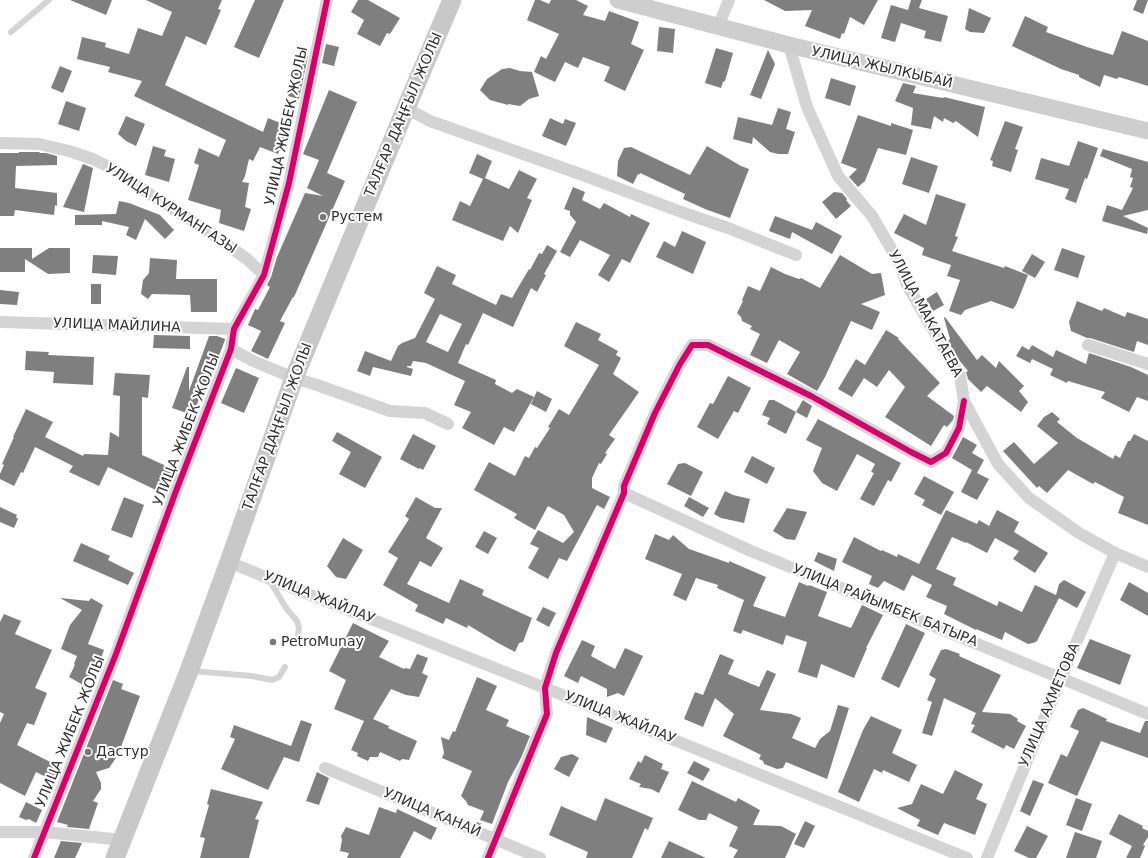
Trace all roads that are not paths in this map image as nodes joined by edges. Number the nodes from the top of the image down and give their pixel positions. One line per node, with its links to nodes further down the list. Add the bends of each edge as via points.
1 (49, 0): 7 (lane)
2 (326, 0): 13 (street, УЛИЦА ЖИБЕК ЖОЛЫ, via 289,183)
3 (452, 0): 9 (main road, ТАЛҒАР ДАҢҒЫЛ ЖОЛЫ)
4 (618, 0): 6 (street, УЛИЦА ЖЫЛКЫБАЙ)
5 (728, 0): 6 (street)
6 (718, 27): 8 (street, УЛИЦА ЖЫЛКЫБАЙ)
7 (11, 32)
8 (789, 45): 10 (street, УЛИЦА ЖЫЛКЫБАЙ); 20 (street, УЛИЦА МАКАТАЕВА, via 807,107 838,176 872,216 899,262 907,285 960,376)
9 (406, 108): 12 (street, via 430,121); 19 (main road, ТАЛҒАР ДАҢҒЫЛ ЖОЛЫ)
10 (1148, 131)
11 (0, 142): 13 (street, УЛИЦА КУРМАНГАЗЫ, via 39,144 69,151 117,170 151,196 205,229 247,259)
12 (796, 255)
13 (264, 275): 15 (street, УЛИЦА ЖИБЕК ЖОЛЫ)
14 (0, 322): 15 (street, УЛИЦА МАЙЛИНА)
15 (234, 329): 17 (street, УЛИЦА ЖИБЕК ЖОЛЫ)
16 (1088, 345): 18 (street)
17 (231, 349): 19 (street); 35 (street, УЛИЦА ЖИБЕК ЖОЛЫ, via 116,654)
18 (1148, 364)
19 (294, 378): 21 (street, via 390,411 425,413); 24 (main road, ТАЛҒАР ДАҢҒЫЛ ЖОЛЫ)
20 (964, 401): 22 (street, via 959,428 946,454 931,462 811,396 708,344 692,345 655,413 624,486); 23 (street, УЛИЦА МАКАТАЕВА, via 998,464 1029,498 1080,533)
21 (448, 424)
22 (624, 493): 30 (street, УЛИЦА РАЙЫМБЕК БАТЫРА, via 751,550); 31 (street, via 556,653)
23 (1115, 553): 25 (street, УЛИЦА МАКАТАЕВА); 30 (street, УЛИЦА АХМЕТОВА)
24 (230, 562): 26 (street, УЛИЦА ЖАЙЛАУ); 29 (main road, ТАЛҒАР ДАҢҒЫЛ ЖОЛЫ)
25 (1148, 567)
26 (268, 578): 27 (lane, via 297,621); 31 (street, УЛИЦА ЖАЙЛАУ)
27 (298, 635)
28 (285, 667): 29 (lane, via 279,677 272,680)
29 (188, 671): 36 (main road, ТАЛҒАР ДАҢҒЫЛ ЖОЛЫ)
30 (1060, 678): 32 (street, УЛИЦА РАЙЫМБЕК БАТЫРА); 43 (street, УЛИЦА АХМЕТОВА)
31 (545, 688): 37 (street, via 547,714); 42 (street, УЛИЦА ЖАЙЛАУ)
32 (1148, 714)
33 (324, 768): 37 (street, УЛИЦА КАНАЙ)
34 (0, 832): 35 (street)
35 (44, 832): 36 (street); 38 (street, УЛИЦА ЖИБЕК ЖОЛЫ)
36 (123, 840): 39 (main road, ТАЛҒАР ДАҢҒЫЛ ЖОЛЫ)
37 (496, 840): 40 (street); 41 (street, УЛИЦА КАНАЙ)
38 (34, 858)
39 (116, 858)
40 (488, 858)
41 (540, 858)
42 (967, 858)
43 (988, 858)

